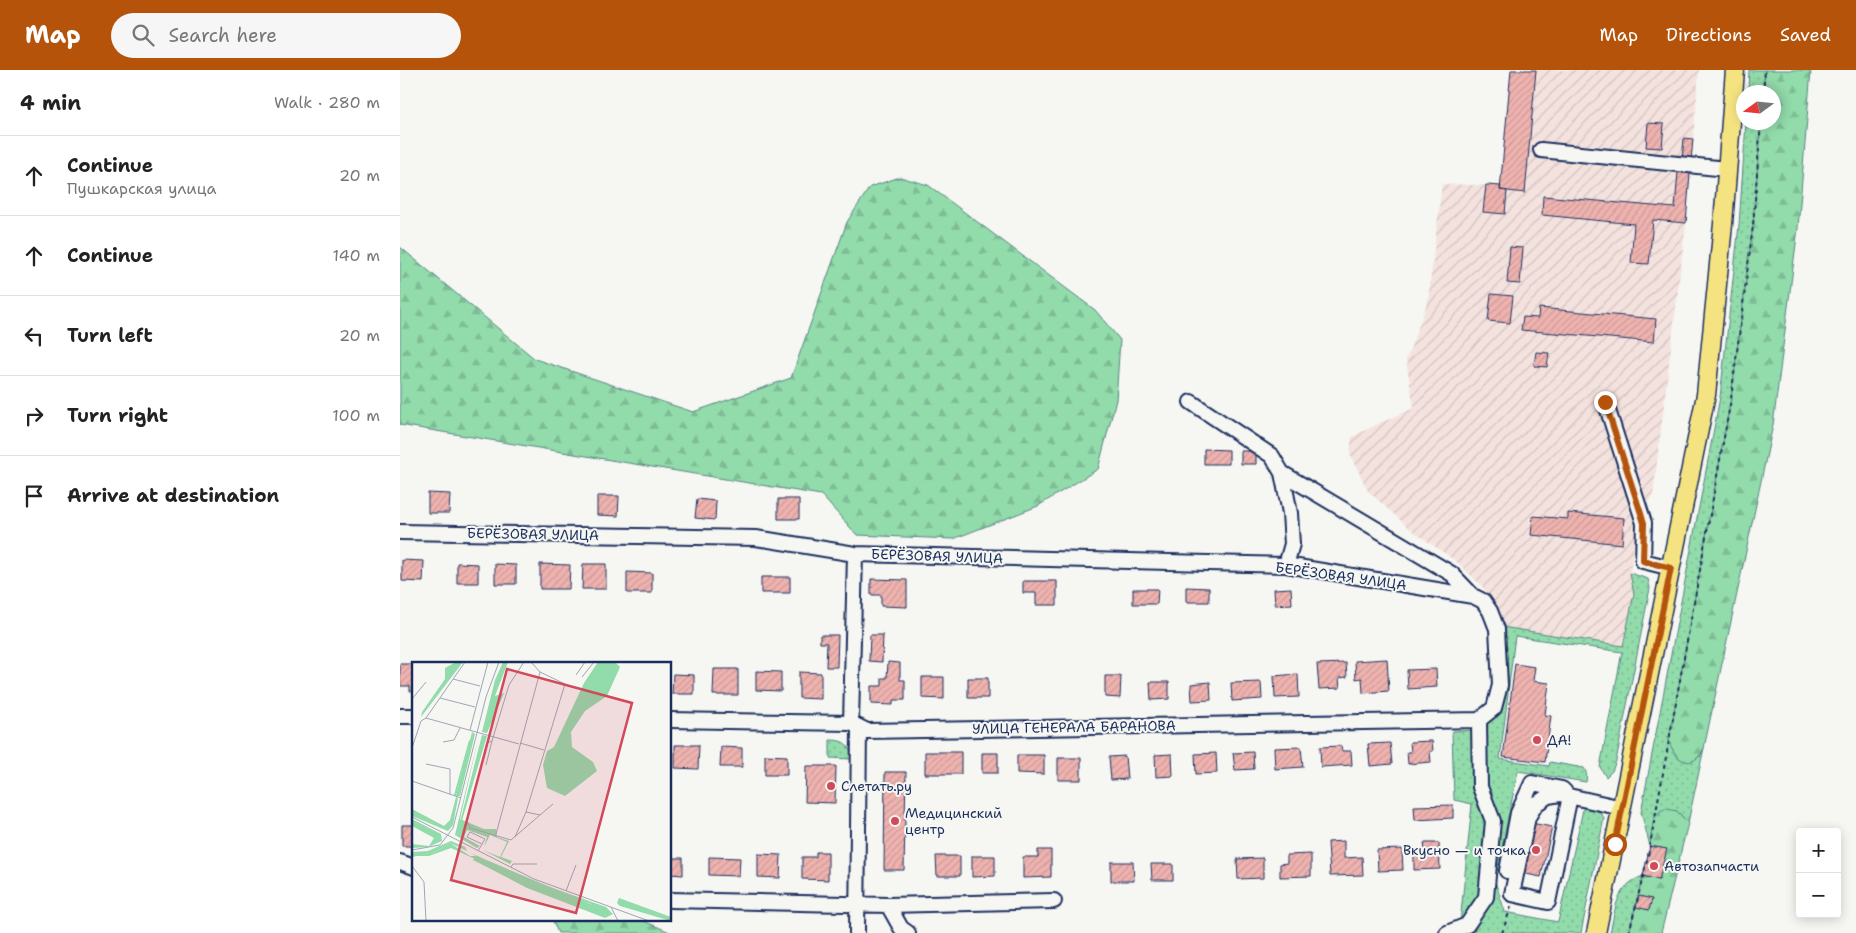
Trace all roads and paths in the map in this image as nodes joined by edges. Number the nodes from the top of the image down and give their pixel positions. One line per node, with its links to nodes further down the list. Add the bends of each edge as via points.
1 (1735, 70): 6 (main road)
2 (1765, 70): 3 (path)
3 (1764, 85)
4 (1760, 130): 32 (path, via 1753,226 1731,399 1648,856)
5 (1541, 150): 6 (street)
6 (1727, 169): 13 (main road, via 1706,395)
7 (1191, 402): 9 (street, via 1272,456)
8 (1605, 402): 13 (street, via 1644,523 1643,561)
9 (1282, 473): 12 (street, via 1292,544); 14 (street, via 1452,574)
10 (400, 532): 11 (street, БЕРЁЗОВАЯ УЛИЦА, via 756,538)
11 (854, 554): 12 (street, БЕРЁЗОВАЯ УЛИЦА); 17 (street)
12 (1286, 565): 14 (street, БЕРЁЗОВАЯ УЛИЦА)
13 (1671, 568): 19 (main road)
14 (1473, 596): 16 (street, via 1490,611 1497,630 1500,685 1494,708)
15 (671, 720): 17 (street, УЛИЦА ГЕНЕРАЛА БАРАНОВА)
16 (1480, 720): 17 (street, УЛИЦА ГЕНЕРАЛА БАРАНОВА, via 867,731); 29 (street, via 1480,787 1493,821 1486,897 1467,925)
17 (855, 725): 25 (street)
18 (1570, 796): 19 (street); 22 (street, via 1548,796 1536,804 1528,817); 22 (street, via 1548,902); 22 (street, via 1562,789 1532,783 1518,813 1505,881)
19 (1622, 808): 31 (main road)
20 (400, 862): 21 (street)
21 (412, 866)
22 (1512, 894): 30 (path, via 1510,913)
23 (671, 900): 25 (street)
24 (1054, 901): 26 (street)
25 (857, 905): 26 (street); 27 (street)
26 (888, 905): 28 (street, via 901,928)
27 (857, 933)
28 (908, 933)
29 (1447, 933)
30 (1502, 933)
31 (1596, 933)
32 (1629, 933)

